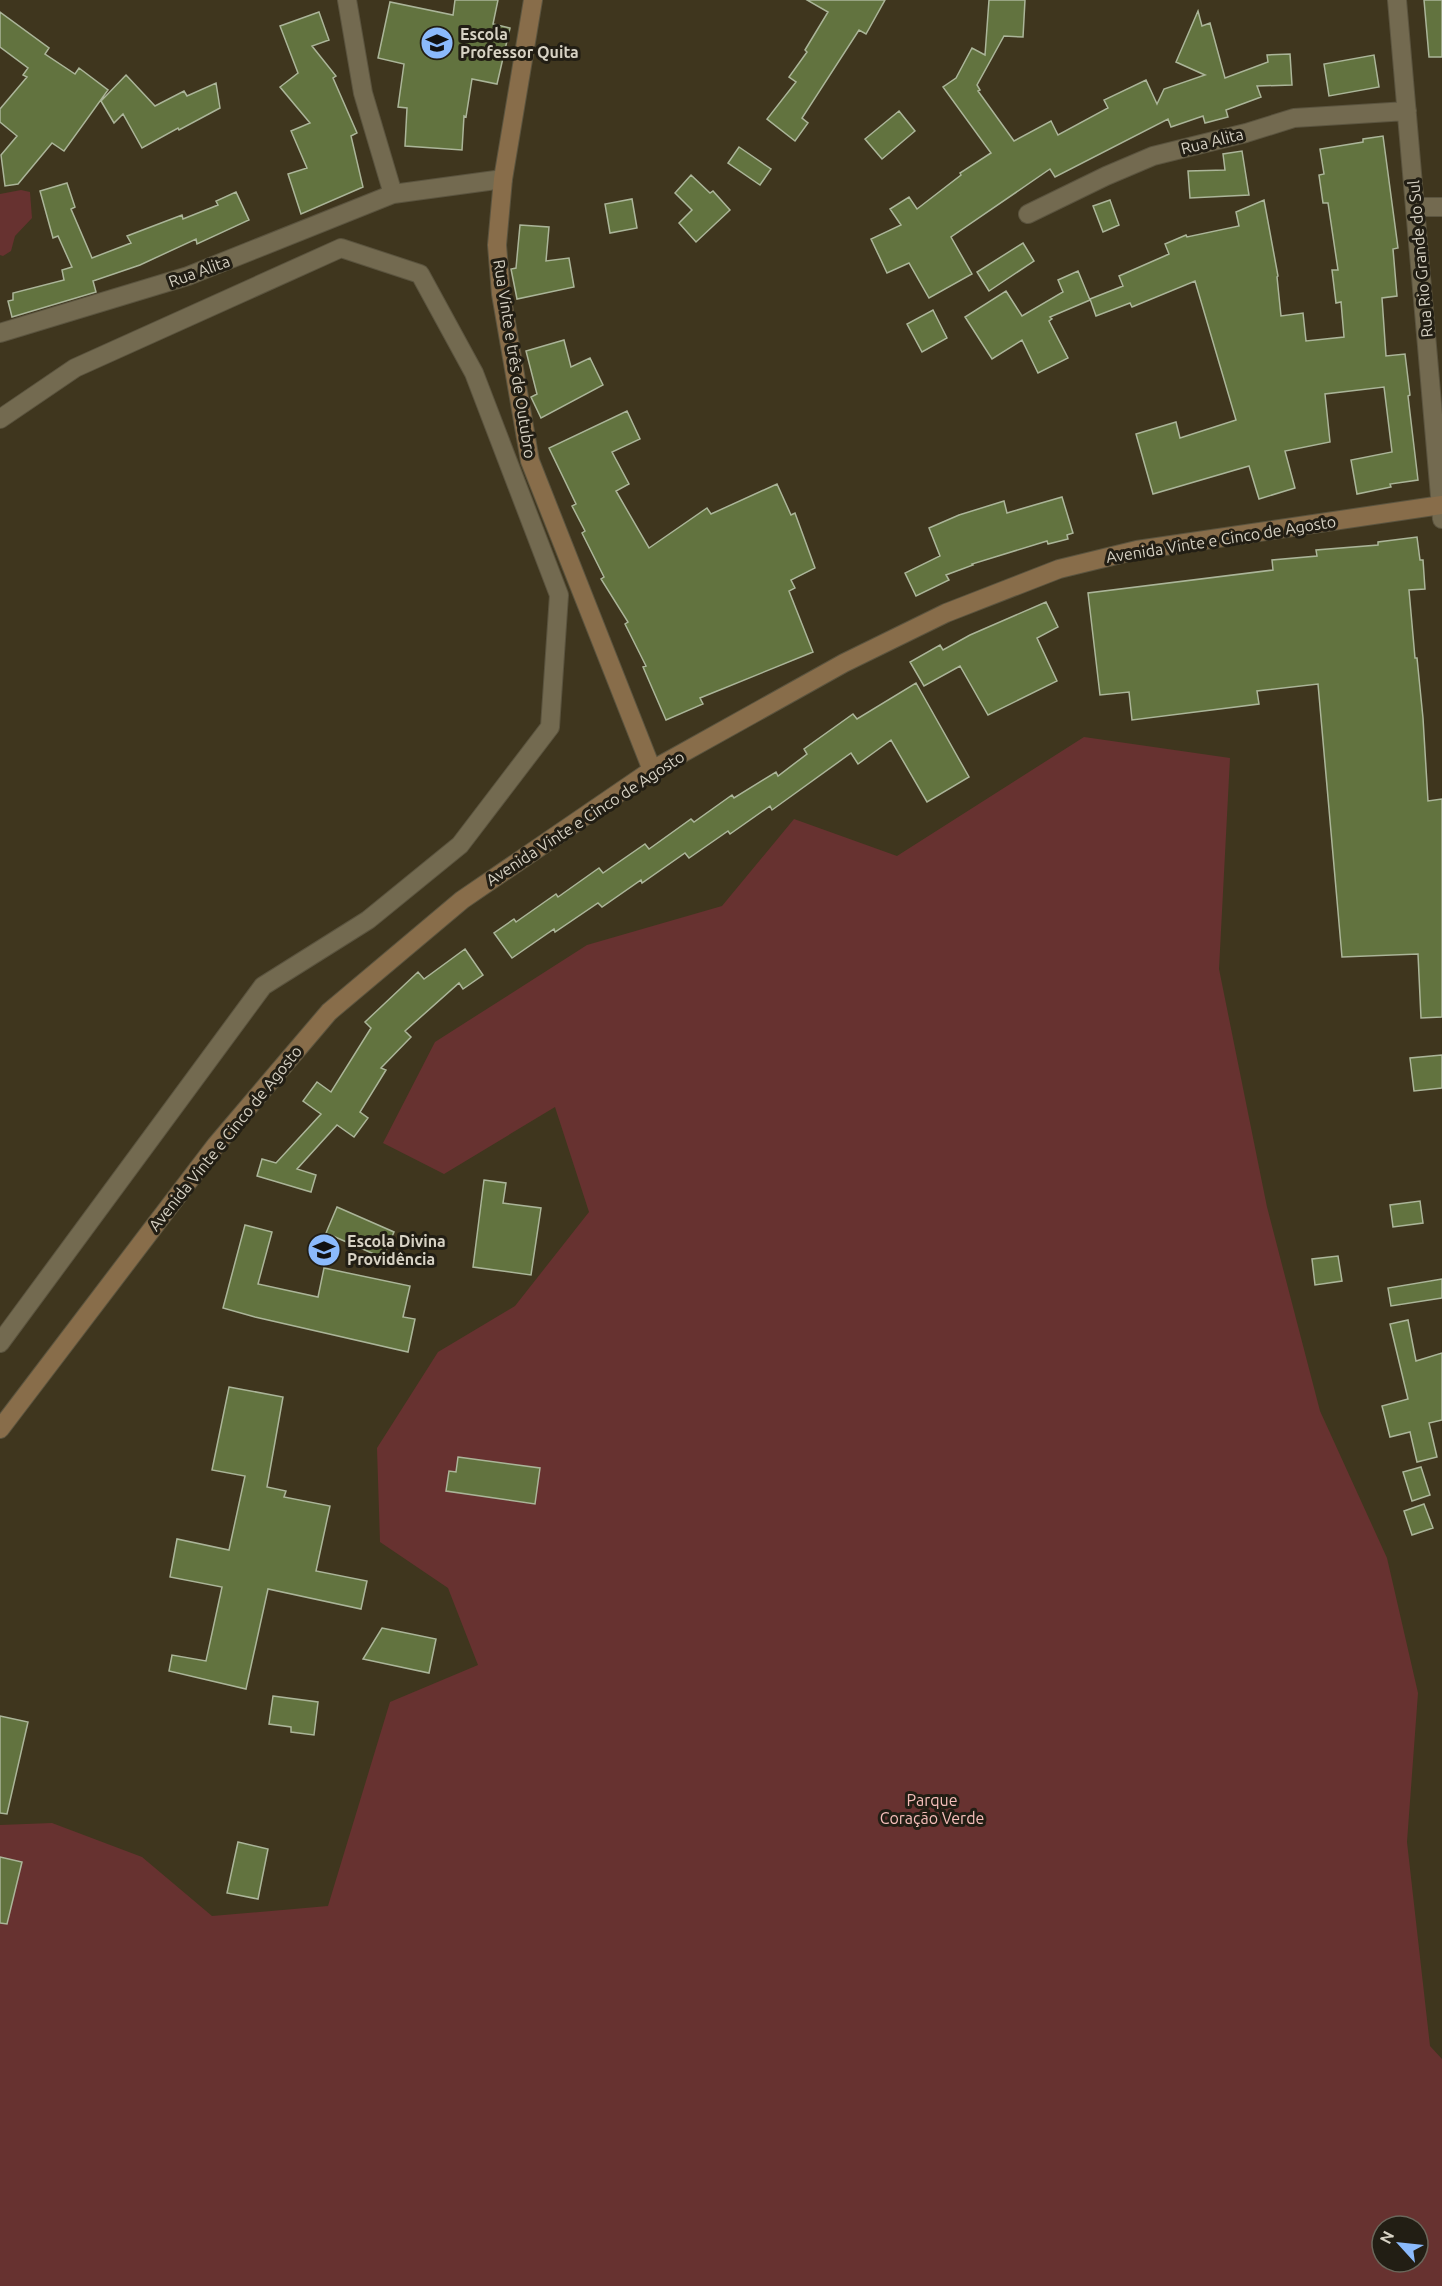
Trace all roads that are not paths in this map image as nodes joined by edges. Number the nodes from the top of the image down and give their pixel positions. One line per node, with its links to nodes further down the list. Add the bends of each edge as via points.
1 (347, 0): 6 (street, via 363,93)
2 (533, 0): 5 (main road, Rua Vinte e três de Outubro)
3 (1396, 0): 4 (street, Rua Rio Grande do Sul)
4 (1407, 111): 7 (street, Rua Rio Grande do Sul); 9 (street, Rua Alita, via 1294,118 1154,156)
5 (504, 179): 6 (street, Rua Alita); 13 (main road, Rua Vinte e três de Outubro, via 497,245 501,294 530,461)
6 (393, 194): 10 (street, Rua Alita, via 188,276)
7 (1415, 207): 8 (street); 12 (street, Rua Rio Grande do Sul)
8 (1442, 207)
9 (1028, 214)
10 (0, 333)
11 (0, 419): 14 (street, via 75,368 341,248 420,274 474,373 559,595 550,727 460,845 368,921 263,986)
12 (1441, 509): 13 (main road, Avenida Vinte e Cinco de Agosto, via 1137,550 1059,569 946,613 844,663)
13 (652, 770): 15 (main road, Avenida Vinte e Cinco de Agosto, via 462,900 329,1012 216,1145)
14 (0, 1343)
15 (0, 1429)

